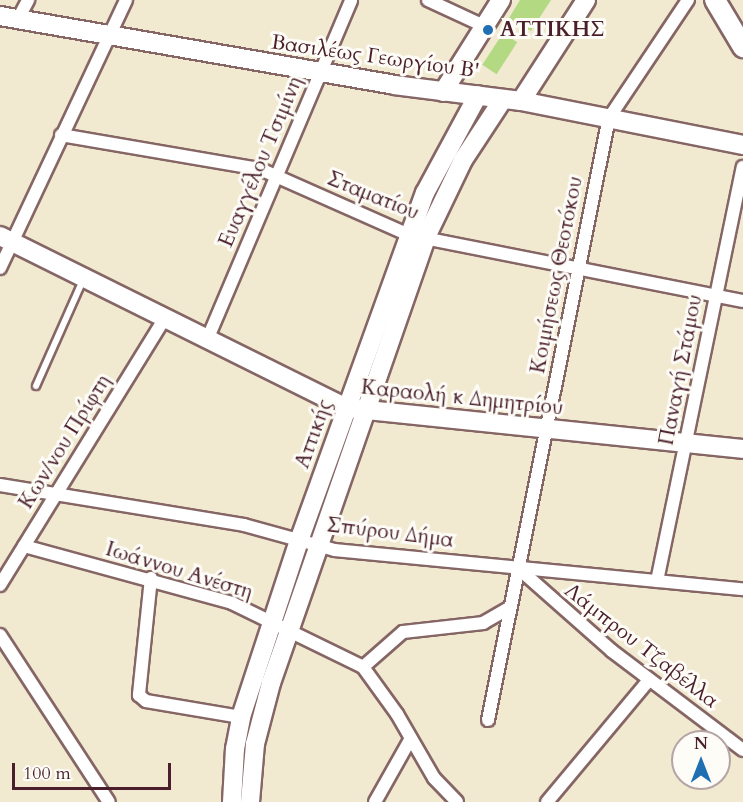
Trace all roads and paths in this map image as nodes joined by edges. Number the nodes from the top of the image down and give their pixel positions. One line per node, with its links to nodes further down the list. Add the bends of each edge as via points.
1 (27, 0): 9 (street)
2 (126, 0): 11 (street)
3 (351, 0): 13 (street, Ευαγγέλου Τσιμίνη)
4 (428, 0): 10 (street)
5 (501, 0): 10 (street)
6 (586, 0): 16 (street, Αττικής)
7 (688, 0): 17 (street, Κοιμήσεως Θεοτόκου)
8 (715, 0): 12 (main road)
9 (9, 19): 11 (street, Βασιλέως Γεωργίου Β')
10 (484, 26): 14 (street)
11 (107, 38): 13 (street, Βασιλέως Γεωργίου Β'); 18 (street)
12 (743, 47)
13 (321, 73): 14 (street, Βασιλέως Γεωργίου Β'); 21 (street, Ευαγγέλου Τσιμίνη)
14 (443, 92): 15 (street, Βασιλέως Γεωργίου Β')
15 (478, 95): 16 (street, Βασιλέως Γεωργίου Β'); 22 (street, Αττικής, via 425,193)
16 (512, 100): 17 (street, Βασιλέως Γεωργίου Β'); 22 (street, Αττικής, via 463,160)
17 (609, 118): 19 (street, Βασιλέως Γεωργίου Β'); 24 (street, Κοιμήσεως Θεοτόκου)
18 (61, 135): 21 (street, Σταματίου, via 230,162); 23 (street)
19 (743, 145)
20 (743, 167): 27 (street, Παναγή Στάμου)
21 (274, 176): 22 (street, Σταματίου); 30 (street, Ευαγγέλου Τσιμίνη)
22 (418, 236): 24 (street, Σταματίου); 32 (street, Αττικής); 33 (street, Αττικής)
23 (5, 239): 25 (street); 26 (street, Καραολή κ Δημητρίου)
24 (578, 267): 27 (street, Σταματίου); 34 (street, Κοιμήσεως Θεοτόκου)
25 (0, 268)
26 (84, 279): 29 (street, Καραολή κ Δημητρίου); 31 (lane)
27 (715, 296): 28 (street, Σταματίου); 35 (street, Παναγή Στάμου)
28 (743, 301)
29 (164, 318): 30 (street, Καραολή κ Δημητρίου); 38 (street, Κων/νου Πρίφτη)
30 (207, 340): 32 (street, Καραολή κ Δημητρίου)
31 (36, 386)
32 (347, 408): 33 (street, Καραολή κ Δημητρίου); 39 (street, Αττικής)
33 (366, 409): 34 (street, Καραολή κ Δημητρίου); 41 (street, Αττικής)
34 (547, 429): 35 (street, Καραολή κ Δημητρίου); 42 (street, Κοιμήσεως Θεοτόκου)
35 (686, 443): 36 (street, Καραολή κ Δημητρίου); 44 (street, Παναγή Στάμου)
36 (743, 449)
37 (0, 485): 38 (street, Σπύρου Δήμα)
38 (57, 493): 39 (street, Σπύρου Δήμα); 40 (street, Κων/νου Πρίφτη)
39 (300, 538): 41 (street, Σπύρου Δήμα); 48 (street, Αττικής)
40 (24, 546): 43 (street, Ιωάννου Ανέστη); 45 (street, Κων/νου Πρίφτη)
41 (320, 546): 42 (street, Σπύρου Δήμα); 49 (street, Αττικής)
42 (518, 568): 44 (street, Σπύρου Δήμα); 47 (street, Κοιμήσεως Θεοτόκου); 52 (street, Λάμπρου Τζαβέλλα, via 556,605)
43 (151, 578): 48 (street, Ιωάννου Ανέστη, via 232,603); 53 (street, via 139,695 146,700)
44 (657, 581): 46 (street, Σπύρου Δήμα)
45 (0, 585)
46 (743, 589)
47 (509, 608): 51 (street, via 483,623 403,632); 54 (street, Κοιμήσεως Θεοτόκου)
48 (272, 621): 49 (street, Ιωάννου Ανέστη); 53 (street, Αττικής)
49 (290, 630): 51 (street, Ιωάννου Ανέστη); 59 (street, Αττικής, via 255,744)
50 (0, 635): 57 (street)
51 (363, 668): 55 (street, Ιωάννου Ανέστη)
52 (649, 680): 56 (street, Λάμπρου Τζαβέλλα); 62 (street)
53 (241, 717): 58 (street, Αττικής)
54 (488, 720)
55 (411, 738): 60 (street); 61 (street, Ιωάννου Ανέστη, via 434,778)
56 (743, 750)
57 (109, 802)
58 (232, 802)
59 (250, 802)
60 (375, 802)
61 (457, 802)
62 (547, 802)

